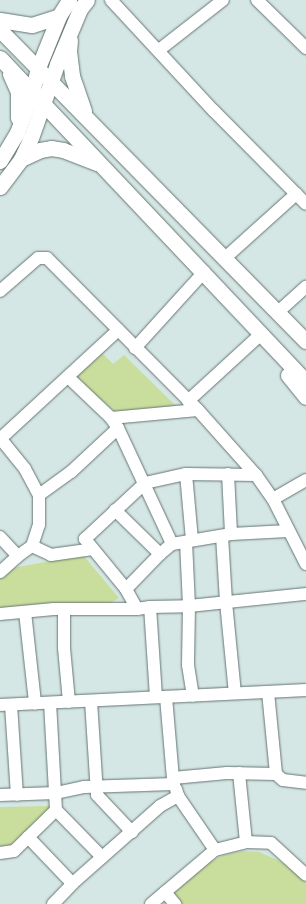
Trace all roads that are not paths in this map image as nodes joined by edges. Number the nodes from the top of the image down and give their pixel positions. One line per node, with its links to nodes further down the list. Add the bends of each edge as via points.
1 (69, 0): 6 (main road)
2 (86, 0): 9 (main road)
3 (111, 0): 11 (street)
4 (223, 0): 11 (street)
5 (257, 0): 10 (street)
6 (58, 16): 7 (main road, via 32,25); 13 (main road)
7 (0, 20)
8 (0, 30): 13 (main road)
9 (71, 31): 14 (main road); 17 (main road, via 69,51 72,76)
10 (306, 48)
11 (159, 50): 23 (street, via 213,110)
12 (3, 61): 15 (main road); 18 (main road, via 18,92)
13 (38, 68): 14 (main road); 15 (main road)
14 (51, 82): 16 (main road); 17 (main road)
15 (32, 92): 16 (main road); 18 (main road)
16 (43, 103): 19 (main road); 21 (main road)
17 (88, 119): 25 (main road)
18 (17, 133): 20 (main road)
19 (21, 159): 21 (main road, via 51,148 63,150); 22 (main road)
20 (0, 161)
21 (103, 166): 26 (main road)
22 (0, 187)
23 (296, 194): 24 (street); 25 (street)
24 (306, 204)
25 (225, 258): 29 (main road)
26 (204, 272): 31 (main road); 33 (street)
27 (306, 287): 29 (street)
28 (0, 291): 30 (street, via 38,258 47,258)
29 (278, 312): 32 (main road)
30 (118, 330): 33 (street); 34 (street)
31 (260, 335): 35 (main road); 36 (main road); 37 (street)
32 (306, 341)
33 (135, 348): 37 (street)
34 (68, 377): 39 (street); 40 (street)
35 (306, 382)
36 (306, 397)
37 (188, 401): 38 (street)
38 (198, 410): 39 (street); 43 (street)
39 (115, 423): 45 (street); 46 (street, via 71,472)
40 (0, 438): 46 (street, via 25,469)
41 (186, 474): 42 (street); 45 (street); 52 (street)
42 (228, 474): 43 (street); 50 (street)
43 (256, 475): 47 (street)
44 (306, 480): 47 (street)
45 (145, 483): 48 (street); 54 (street)
46 (39, 495): 55 (street, via 39,525)
47 (272, 499): 49 (street)
48 (115, 510): 56 (street, via 85,539); 57 (street)
49 (288, 531): 50 (street); 53 (street)
50 (227, 535): 52 (street); 63 (street)
51 (0, 536): 58 (street)
52 (189, 541): 54 (street); 65 (street)
53 (301, 543): 59 (street)
54 (172, 544): 57 (street)
55 (32, 546): 56 (street, via 51,555); 58 (street)
56 (93, 549): 61 (street)
57 (160, 554): 61 (street)
58 (18, 556): 60 (street)
59 (306, 564)
60 (0, 572)
61 (126, 589): 67 (street)
62 (306, 594): 63 (street)
63 (226, 602): 65 (street); 72 (street)
64 (150, 606): 65 (street); 67 (street); 74 (street)
65 (189, 606): 73 (street, via 188,665)
66 (64, 609): 67 (street); 68 (street); 77 (street, via 64,648)
67 (137, 609)
68 (25, 612): 69 (street); 78 (street)
69 (0, 614)
70 (306, 690): 71 (street)
71 (268, 692): 72 (street); 81 (street)
72 (235, 693): 73 (street)
73 (193, 696): 74 (street)
74 (161, 697): 75 (street); 82 (street)
75 (91, 701): 77 (street); 84 (street)
76 (50, 702): 77 (street); 78 (street); 85 (street)
77 (69, 702)
78 (35, 703): 79 (street)
79 (5, 705): 87 (street)
80 (239, 773): 81 (street); 82 (street); 92 (street)
81 (276, 774): 83 (street, via 282,780)
82 (174, 781): 84 (street); 88 (street)
83 (306, 783)
84 (97, 787): 85 (street); 90 (street, via 97,795)
85 (56, 793): 87 (street); 89 (street)
86 (0, 795): 87 (street)
87 (17, 795)
88 (178, 796): 90 (street, via 160,806); 93 (street)
89 (56, 810): 91 (street); 95 (street)
90 (132, 832): 95 (street)
91 (28, 837): 94 (street, via 14,851); 97 (street)
92 (246, 842): 93 (street); 96 (street, via 271,843)
93 (215, 850): 98 (street)
94 (0, 853)
95 (102, 857): 97 (street)
96 (306, 875)
97 (72, 883): 99 (street)
98 (165, 892): 100 (street); 101 (street)
99 (53, 904)
100 (151, 904)
101 (175, 904)

